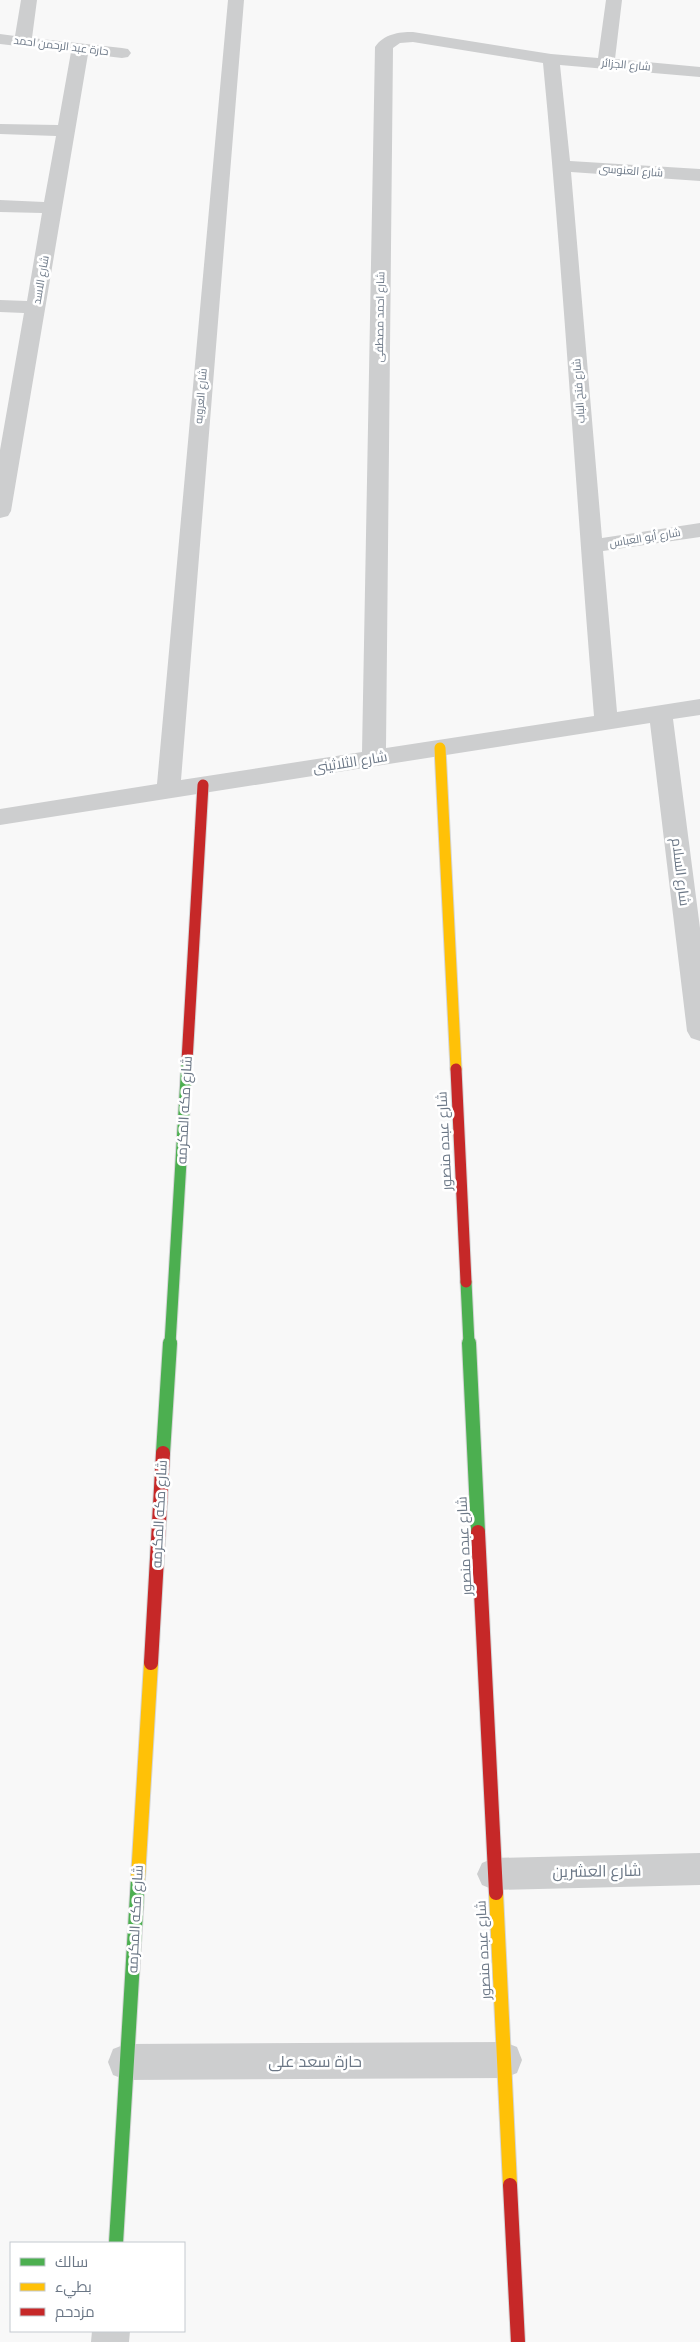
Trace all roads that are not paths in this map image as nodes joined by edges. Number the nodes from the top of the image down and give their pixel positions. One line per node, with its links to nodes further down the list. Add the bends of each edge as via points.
1 (29, 0): 5 (street)
2 (236, 0): 29 (street, شارع العروبه)
3 (614, 0): 9 (street)
4 (0, 39): 5 (street, حارة عبد الرحمن احمد)
5 (23, 42): 6 (street, حارة عبد الرحمن احمد)
6 (80, 49): 7 (street, حارة عبد الرحمن احمد); 12 (street, شارع الاسد)
7 (122, 54)
8 (551, 59): 9 (street, شارع الجزائر); 13 (street, شارع فتح الباب); 27 (street, شارع احمد مصطفى, via 413,38 394,39 384,47)
9 (606, 64): 10 (street, شارع الجزائر)
10 (700, 72)
11 (0, 129): 12 (street)
12 (67, 131): 16 (street, شارع الاسد)
13 (563, 166): 14 (street, شارع العنوسى); 22 (street, شارع فتح الباب)
14 (700, 175)
15 (0, 206): 16 (street)
16 (53, 208): 18 (street, شارع الاسد)
17 (0, 306): 18 (street)
18 (36, 306): 19 (street, شارع الاسد)
19 (9, 404): 20 (street, شارع الاسد)
20 (0, 511)
21 (700, 530): 22 (street, شارع أبو العباس)
22 (590, 546): 25 (street, شارع فتح الباب)
23 (700, 707): 24 (street, شارع الثلاثينى)
24 (661, 713): 25 (street, شارع الثلاثينى); 31 (street, شارع السلام)
25 (606, 722): 26 (street, شارع الثلاثينى)
26 (440, 748): 27 (street, شارع الثلاثينى); 34 (street, شارع عبده منصور)
27 (374, 759): 28 (street, شارع الثلاثينى)
28 (203, 785): 29 (street, شارع الثلاثينى); 36 (street, شارع مكه المكرمه)
29 (168, 791): 30 (street, شارع الثلاثينى)
30 (0, 817)
31 (696, 953): 32 (street, شارع السلام)
32 (700, 1031)
33 (700, 1869): 34 (street, شارع العشرين)
34 (494, 1874): 35 (street, شارع عبده منصور)
35 (504, 2060): 36 (street, حارة سعد على); 38 (street, شارع عبده منصور)
36 (126, 2062): 37 (street, شارع مكه المكرمه)
37 (116, 2242)
38 (518, 2342)

